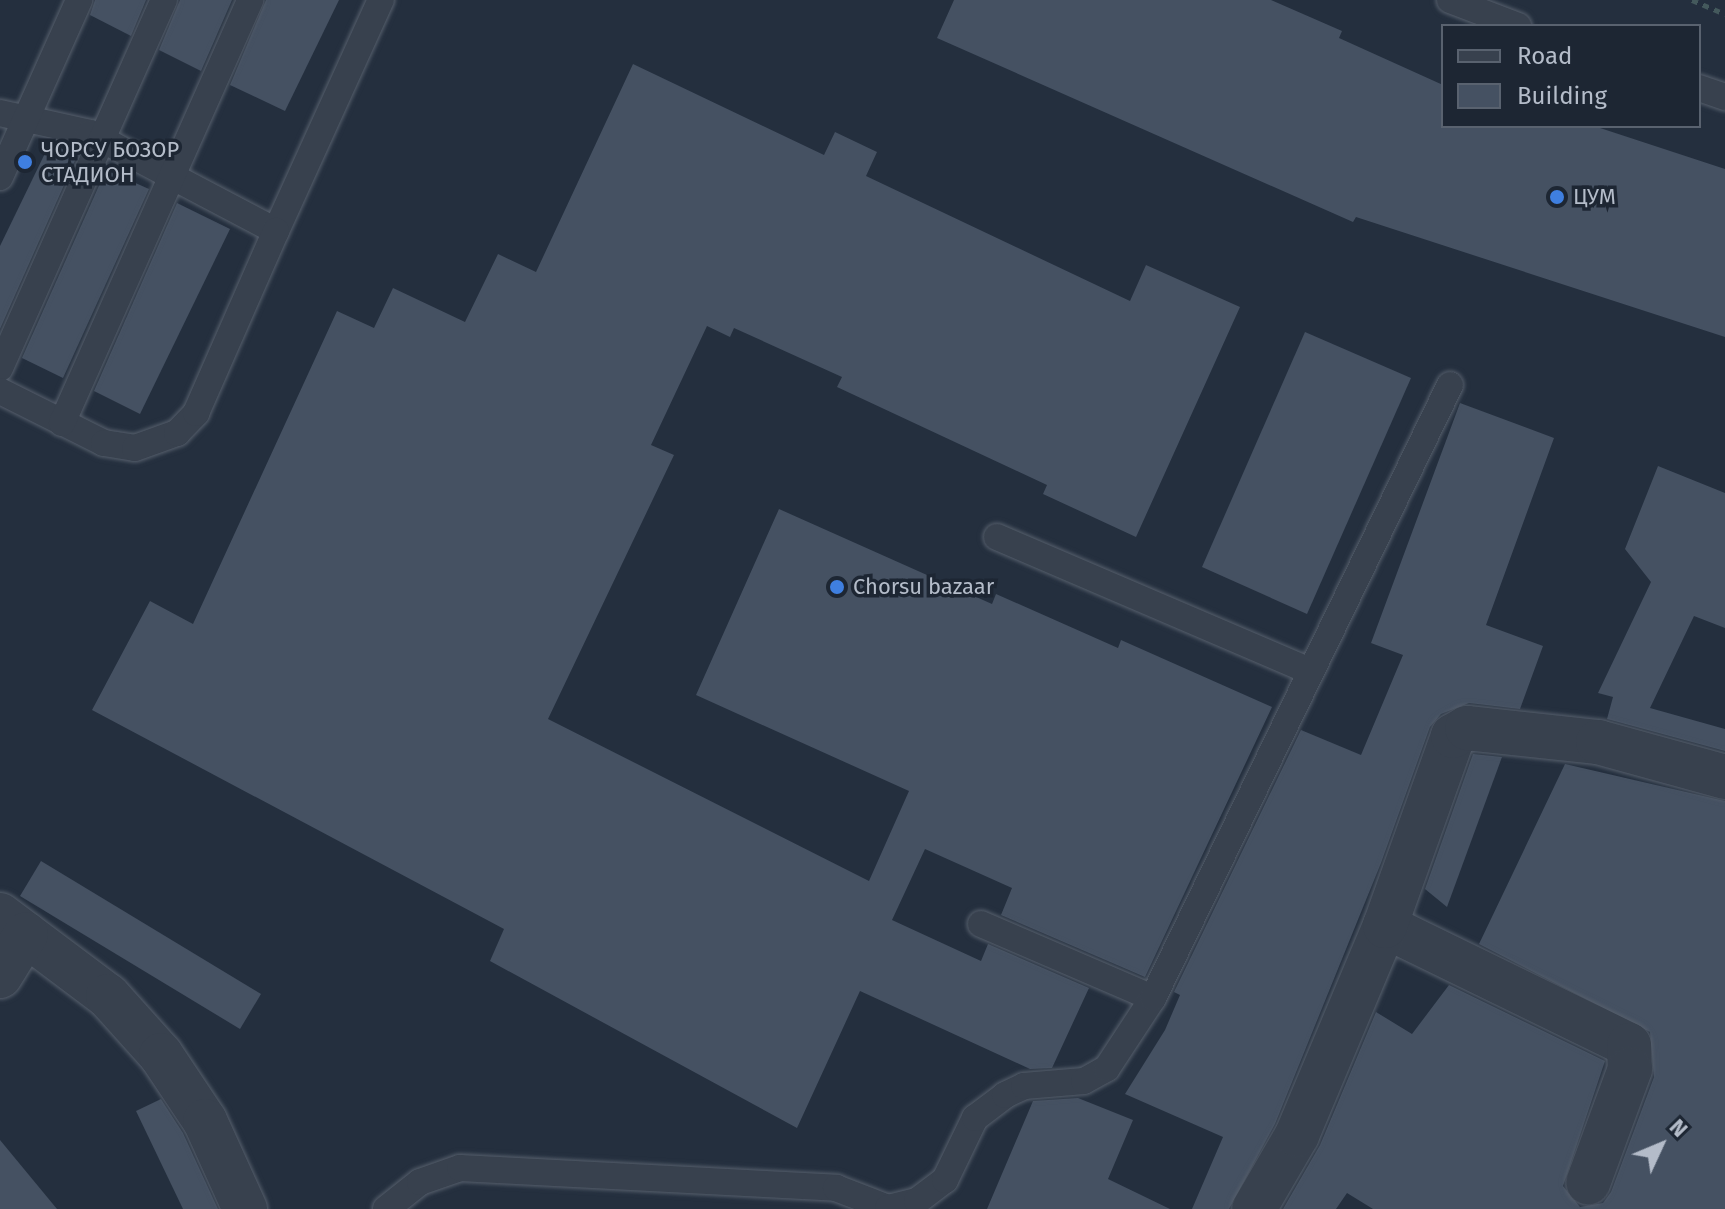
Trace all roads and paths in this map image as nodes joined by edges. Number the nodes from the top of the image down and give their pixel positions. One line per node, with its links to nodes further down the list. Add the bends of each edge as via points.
1 (79, 0): 12 (lane)
2 (164, 0): 13 (lane)
3 (250, 0): 14 (lane)
4 (381, 0): 16 (lane)
5 (1450, 0): 8 (lane)
6 (1692, 0): 7 (path)
7 (1725, 14)
8 (1513, 24)
9 (1701, 89): 10 (lane)
10 (1725, 97)
11 (0, 113): 12 (lane)
12 (26, 118): 13 (lane); 15 (lane)
13 (102, 139): 14 (lane); 17 (lane)
14 (172, 176): 16 (lane); 20 (lane)
15 (0, 177)
16 (276, 231): 20 (lane, via 196,413 177,433 135,448 104,443)
17 (0, 368)
18 (1450, 385): 22 (lane)
19 (0, 391): 20 (lane)
20 (62, 423)
21 (997, 537): 22 (lane)
22 (1310, 671): 28 (lane)
23 (1725, 777): 26 (street, via 1598,742 1467,728 1446,745)
24 (13, 924): 27 (street); 30 (street, via 108,996 161,1055 205,1121)
25 (981, 924): 28 (lane)
26 (1385, 926): 29 (street, via 1629,1045 1630,1069); 32 (street, via 1297,1135)
27 (0, 976)
28 (1153, 998): 31 (lane, via 1107,1068 1084,1081 1024,1086 975,1118 945,1180 917,1201 888,1208 836,1188 460,1168 420,1182)
29 (1588, 1183)
30 (245, 1209)
31 (386, 1209)
32 (1254, 1209)

